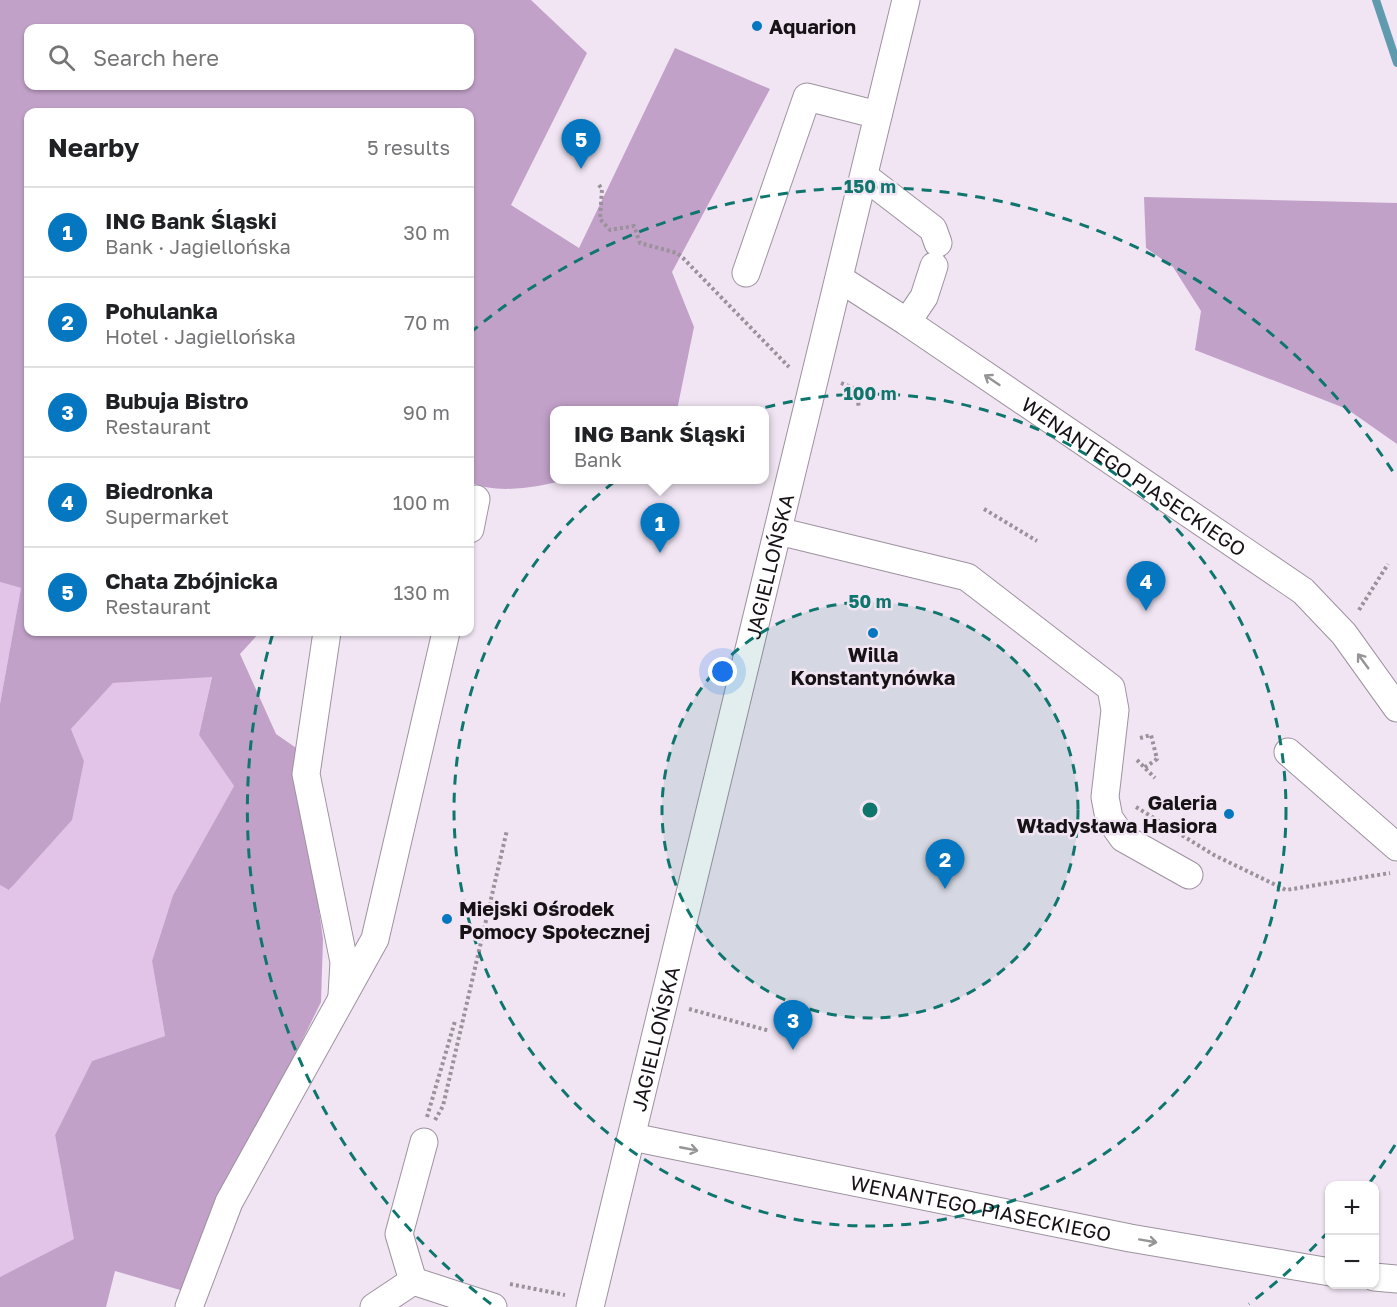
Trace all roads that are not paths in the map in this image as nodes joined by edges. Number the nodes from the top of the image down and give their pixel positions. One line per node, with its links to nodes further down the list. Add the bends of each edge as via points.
1 (906, 0): 2 (street, JAGIELLOŃSKA)
2 (878, 116): 3 (street, JAGIELLOŃSKA); 4 (street, via 807,97)
3 (864, 176): 5 (street, JAGIELLOŃSKA); 6 (street, via 933,229 936,255 924,297)
4 (746, 273)
5 (840, 279): 6 (street, WENANTEGO PIASECKIEGO); 9 (street, JAGIELLOŃSKA)
6 (907, 322): 12 (street, WENANTEGO PIASECKIEGO, one-way to 6, via 1344,634 1303,591)
7 (476, 499): 8 (street)
8 (474, 509)
9 (778, 531): 15 (street, via 967,577 1111,687 1115,728 1105,797 1109,818 1123,838); 17 (street, JAGIELLOŃSKA)
10 (326, 636): 16 (street, via 306,774 344,962)
11 (445, 636): 16 (street, via 375,939)
12 (1397, 708)
13 (1288, 752): 14 (street)
14 (1397, 847)
15 (1189, 875)
16 (341, 1003): 23 (street, via 230,1202)
17 (632, 1137): 19 (street, WENANTEGO PIASECKIEGO, one-way to 19, via 1130,1238); 26 (street, JAGIELLOŃSKA)
18 (424, 1142): 22 (street, via 399,1234)
19 (1325, 1271)
20 (1379, 1278): 21 (street)
21 (1397, 1280)
22 (413, 1281): 24 (street); 25 (street)
23 (189, 1307)
24 (374, 1307)
25 (493, 1307)
26 (592, 1307)

